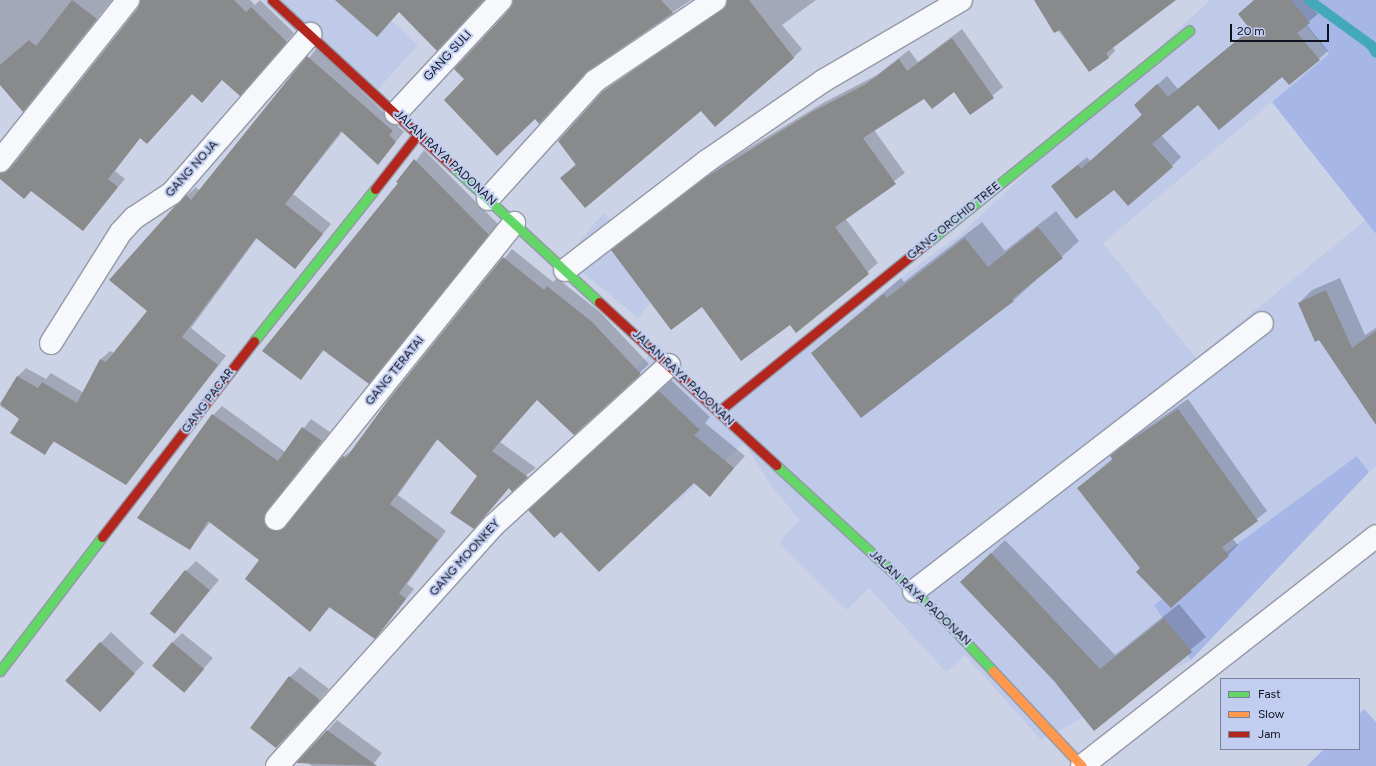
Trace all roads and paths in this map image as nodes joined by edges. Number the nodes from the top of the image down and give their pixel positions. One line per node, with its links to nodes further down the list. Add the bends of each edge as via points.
1 (128, 0): 10 (street)
2 (272, 0): 7 (street, JALAN RAYA PADONAN)
3 (501, 0): 8 (street, GANG SULI)
4 (715, 0): 11 (street, via 596,81)
5 (961, 0): 13 (street, via 823,81 707,161)
6 (1189, 31): 17 (street, GANG ORCHID TREE)
7 (310, 34): 8 (street, JALAN RAYA PADONAN); 15 (street, GANG NOJA, via 172,193 134,218 121,232)
8 (396, 113): 9 (street, JALAN RAYA PADONAN)
9 (418, 134): 11 (street, JALAN RAYA PADONAN); 21 (street, GANG PACAR, via 230,371)
10 (0, 161)
11 (488, 199): 12 (street, JALAN RAYA PADONAN)
12 (514, 223): 13 (street, JALAN RAYA PADONAN); 18 (street, GANG TERATAI)
13 (565, 270): 16 (street, JALAN RAYA PADONAN)
14 (1262, 323): 20 (street)
15 (51, 343)
16 (669, 365): 17 (street, JALAN RAYA PADONAN); 22 (street, GANG MOONKEY, via 494,525)
17 (719, 411): 20 (street, JALAN RAYA PADONAN)
18 (276, 519)
19 (1376, 536): 23 (street)
20 (914, 591): 23 (street, JALAN RAYA PADONAN, via 988,662)
21 (0, 671)
22 (277, 766)
23 (1082, 766)

